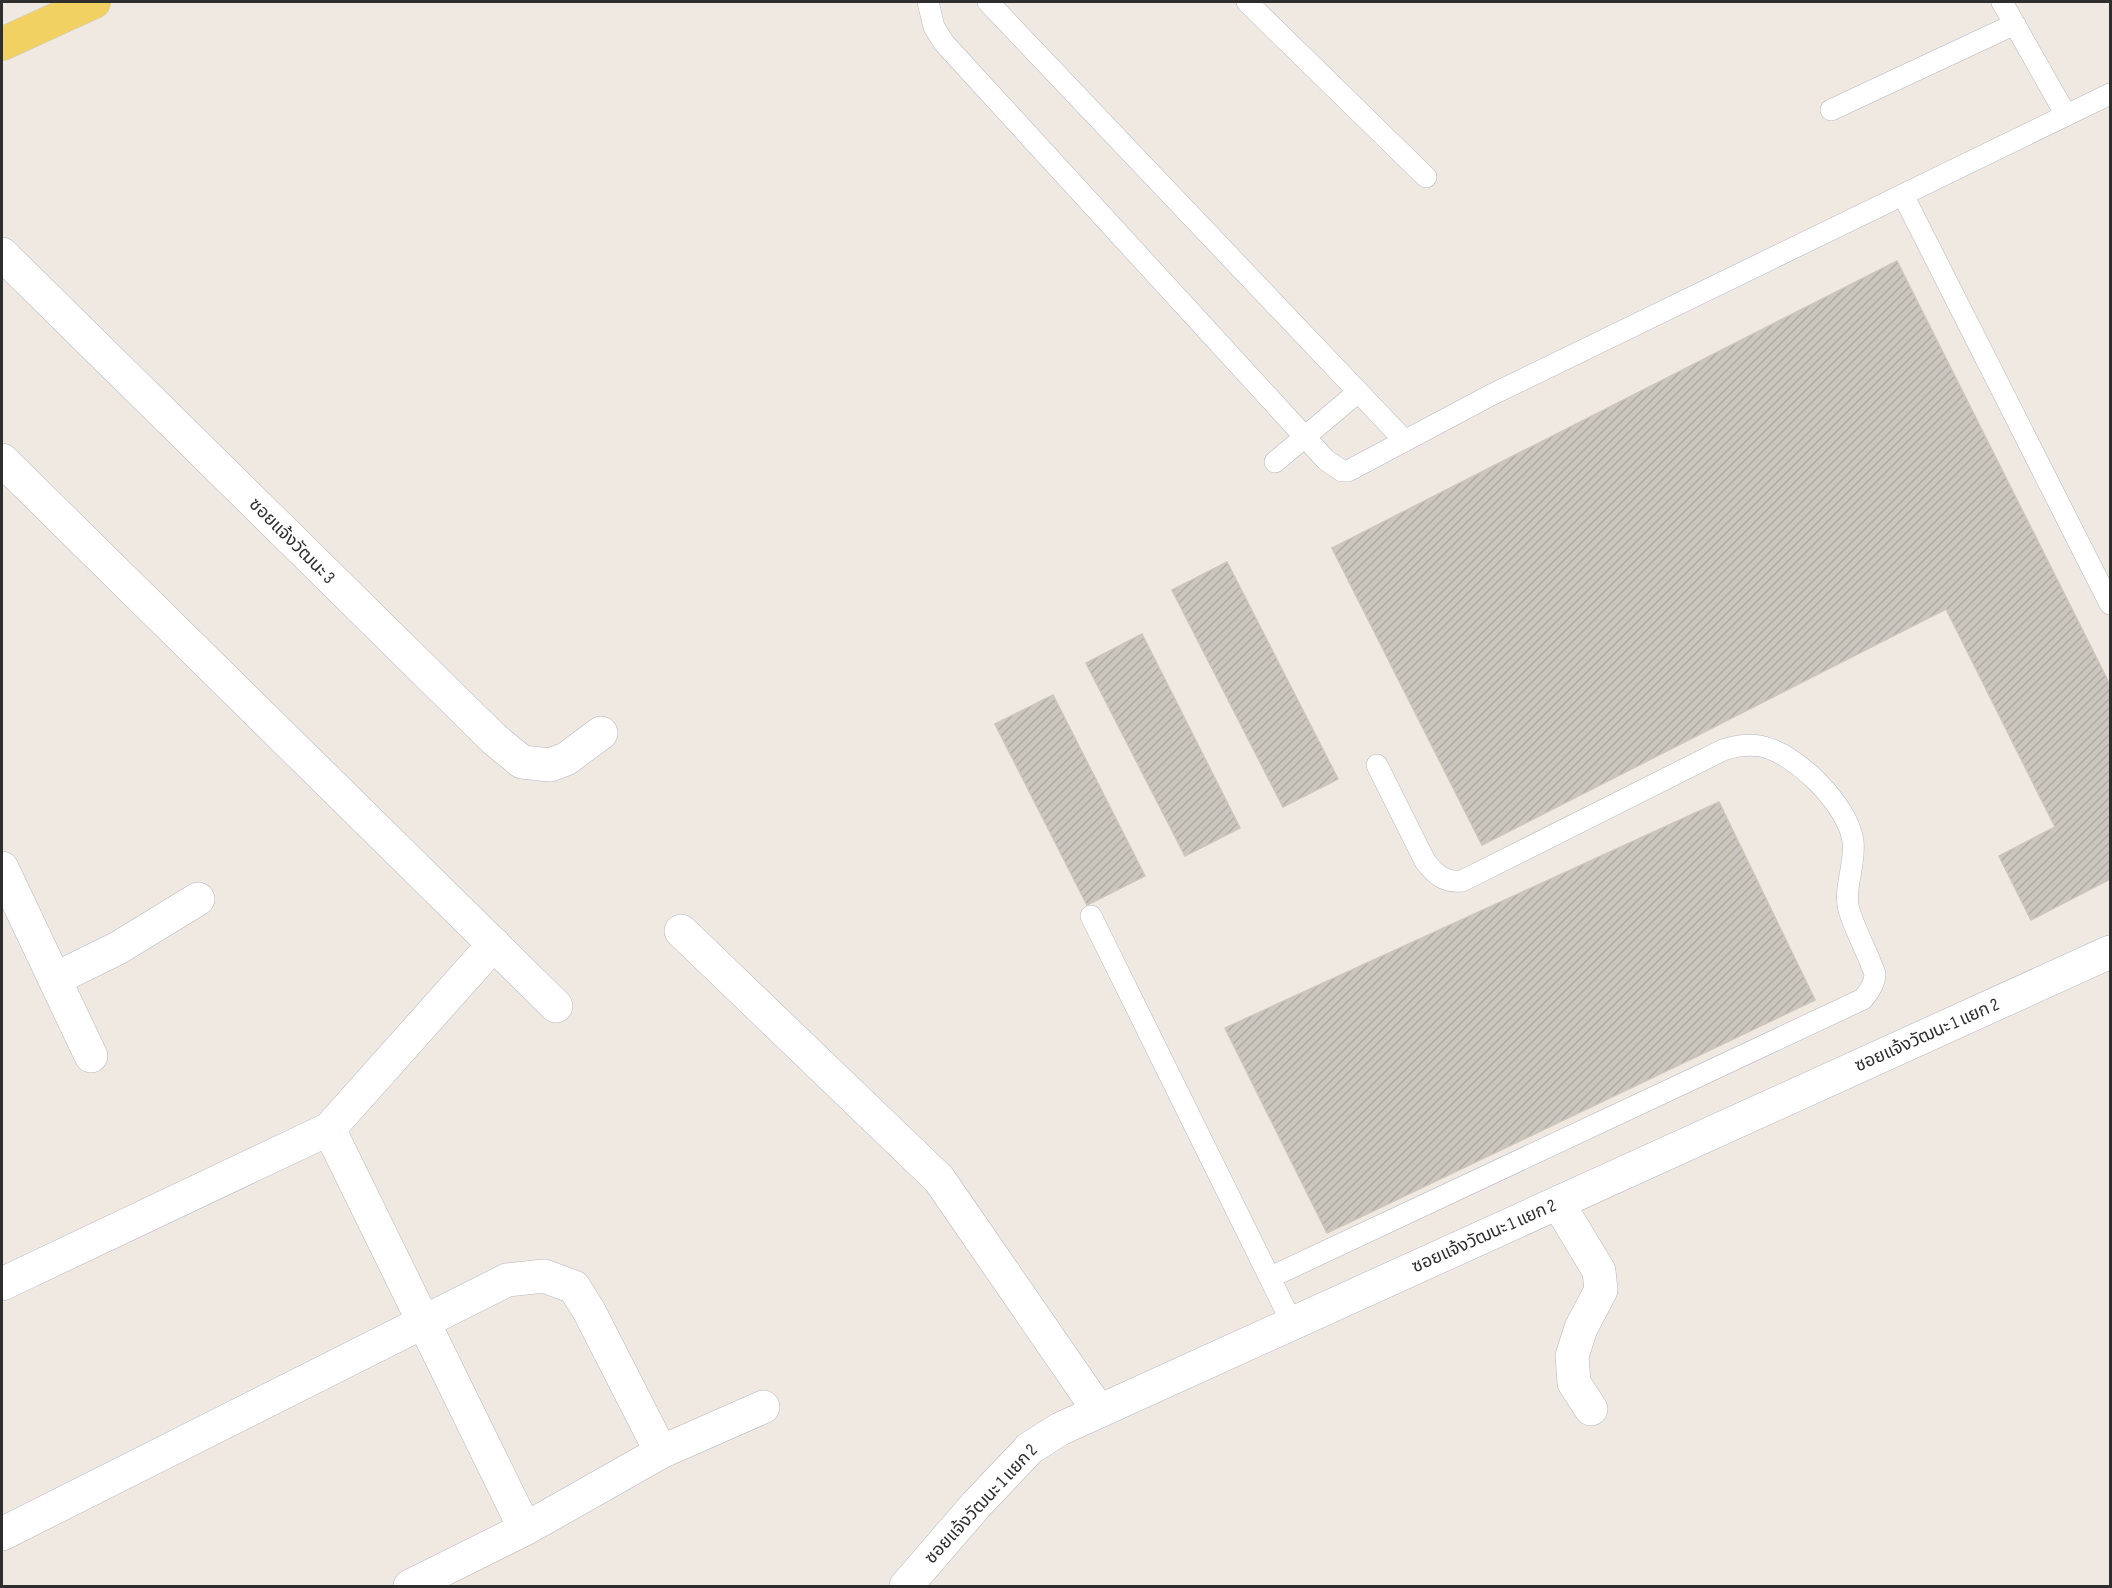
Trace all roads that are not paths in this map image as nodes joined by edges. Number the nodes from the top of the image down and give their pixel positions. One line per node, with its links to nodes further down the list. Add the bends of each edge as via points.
1 (94, 2): 7 (main road)
2 (928, 2): 15 (lane, via 934,27 944,43)
3 (988, 2): 14 (lane)
4 (1247, 2): 11 (lane)
5 (2002, 2): 6 (lane)
6 (2014, 24): 9 (lane); 10 (lane)
7 (2, 44)
8 (2110, 94): 10 (lane)
9 (1831, 110)
10 (2066, 115): 12 (lane)
11 (1426, 177)
12 (1903, 195): 16 (lane, via 1491,395); 19 (lane)
13 (2, 254): 20 (street, ซอยแจ้งวัฒนะ 3, via 494,739 522,762 549,765 566,759)
14 (1358, 392): 15 (lane); 16 (lane)
15 (1305, 436): 16 (lane, via 1326,460 1342,471); 18 (lane)
16 (1405, 441)
17 (2, 460): 26 (street)
18 (1275, 462)
19 (2110, 604)
20 (601, 733)
21 (1377, 765): 33 (lane, via 1425,861 1443,879 1453,882 1462,881 1723,750 1761,746 1778,753 1820,784 1847,823 1854,860 1849,910 1875,973 1863,999)
22 (2, 867): 28 (street)
23 (198, 899): 28 (street, via 118,948)
24 (1091, 916): 33 (lane)
25 (681, 931): 39 (street, via 939,1179)
26 (494, 945): 29 (street); 31 (street)
27 (2110, 952): 32 (street, ซอยแจ้งวัฒนะ 1 แยก 2)
28 (55, 979): 30 (street)
29 (556, 1006)
30 (91, 1056)
31 (329, 1129): 34 (street); 35 (street)
32 (1558, 1203): 36 (street, ซอยแจ้งวัฒนะ 1 แยก 2); 38 (street, via 1599,1271 1601,1290 1581,1328 1572,1356 1574,1383)
33 (1271, 1277): 36 (lane)
34 (2, 1284)
35 (425, 1323): 40 (street, via 507,1280 544,1276 574,1287); 41 (street); 42 (street)
36 (1292, 1323): 39 (street, ซอยแจ้งวัฒนะ 1 แยก 2)
37 (763, 1407): 40 (street)
38 (1591, 1409)
39 (1099, 1411): 44 (street, ซอยแจ้งวัฒนะ 1 แยก 2, via 1030,1448)
40 (661, 1452): 41 (street)
41 (525, 1529): 43 (street)
42 (2, 1534)
43 (410, 1587)
44 (906, 1587)

